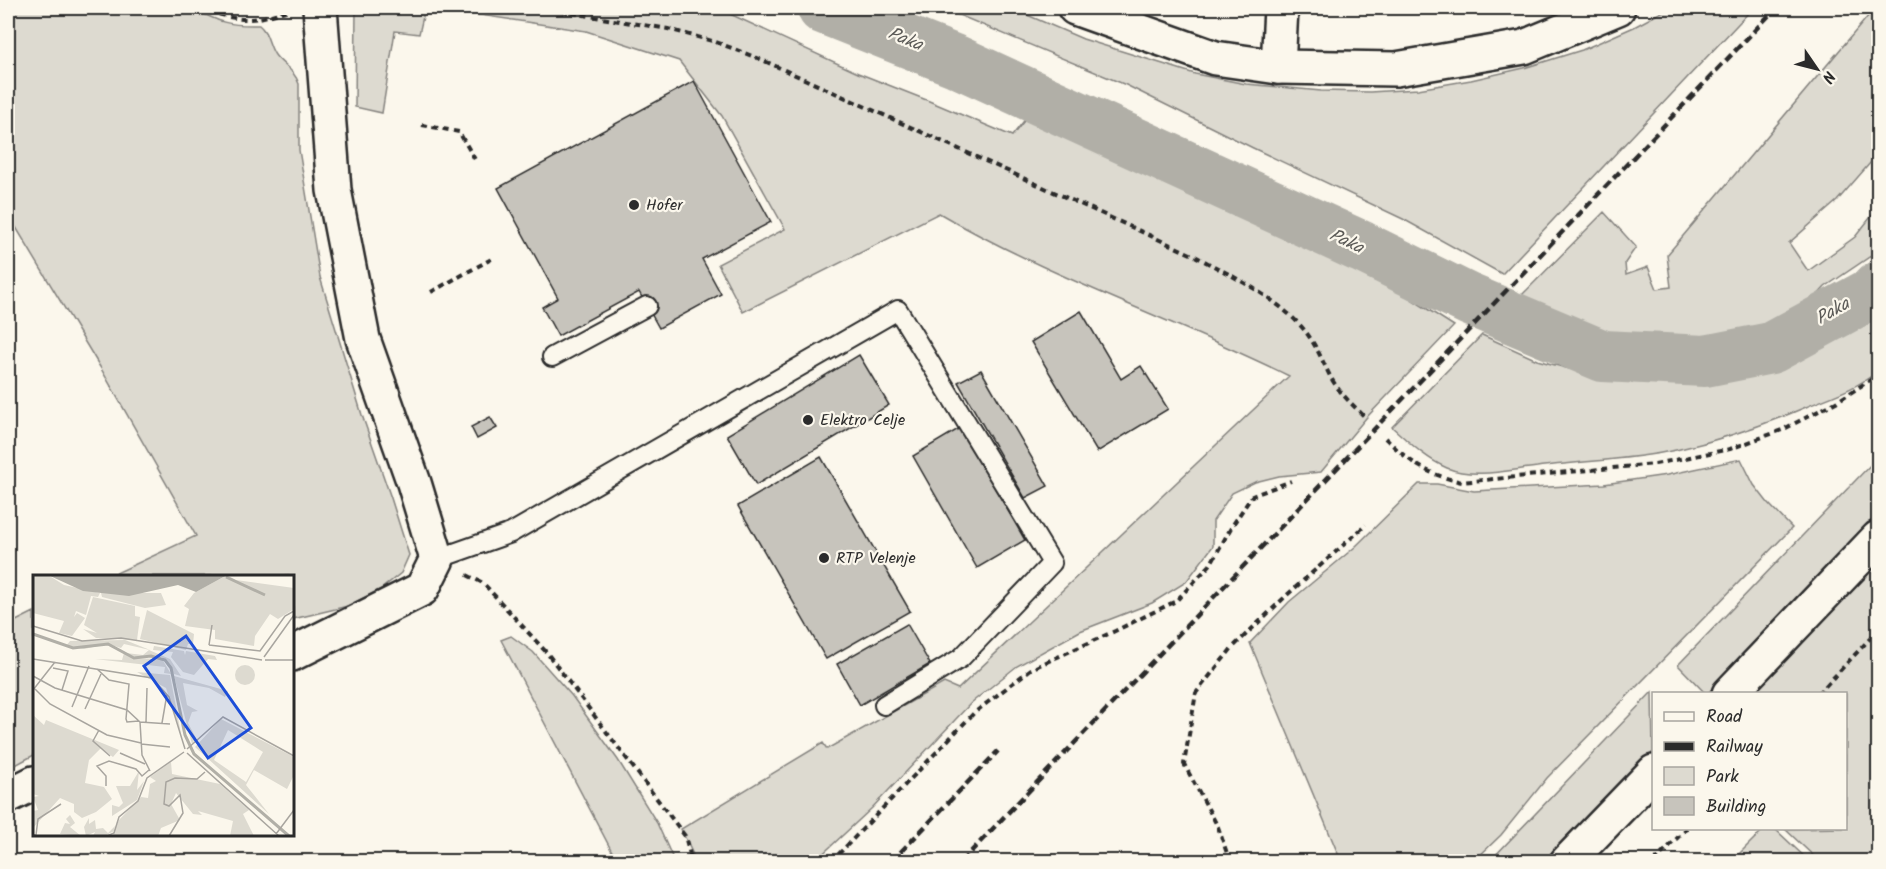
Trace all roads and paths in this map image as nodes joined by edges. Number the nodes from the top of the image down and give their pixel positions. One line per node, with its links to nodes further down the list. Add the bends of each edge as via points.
1 (199, 8): 7 (path, via 246,19)
2 (320, 8): 21 (street, via 334,190 363,339)
3 (541, 8): 16 (path, via 668,29 716,42 1193,255 1272,300 1300,325 1316,345 1340,392)
4 (1075, 8): 8 (street, via 1215,58)
5 (1281, 8): 8 (street)
6 (1618, 8): 8 (street, via 1524,47 1396,69)
7 (276, 12)
8 (1278, 67)
9 (422, 125): 10 (path, via 459,132)
10 (477, 163)
11 (495, 257): 12 (path)
12 (430, 292)
13 (647, 306): 14 (lane)
14 (552, 357)
15 (1878, 375): 17 (path, via 1782,430 1730,449 1654,464 1462,482 1424,470)
16 (1365, 418)
17 (1385, 438)
18 (1291, 482): 32 (path, via 1252,496 1210,565 1176,601 1031,669 974,713)
19 (1366, 525): 33 (path, via 1232,648 1196,693 1184,764 1218,827)
20 (1878, 538): 24 (street)
21 (437, 559): 23 (street, via 423,589); 26 (lane, via 511,533 898,310 1052,563 961,658); 31 (path, via 483,583 547,653 685,836)
22 (1878, 630): 25 (path)
23 (294, 653)
24 (1730, 692)
25 (1819, 692)
26 (884, 705)
27 (1652, 773): 34 (street)
28 (33, 784): 29 (street)
29 (8, 796)
30 (1685, 830): 35 (path)
31 (692, 861)
32 (831, 861)
33 (1230, 861)
34 (1567, 861)
35 (1654, 861)

